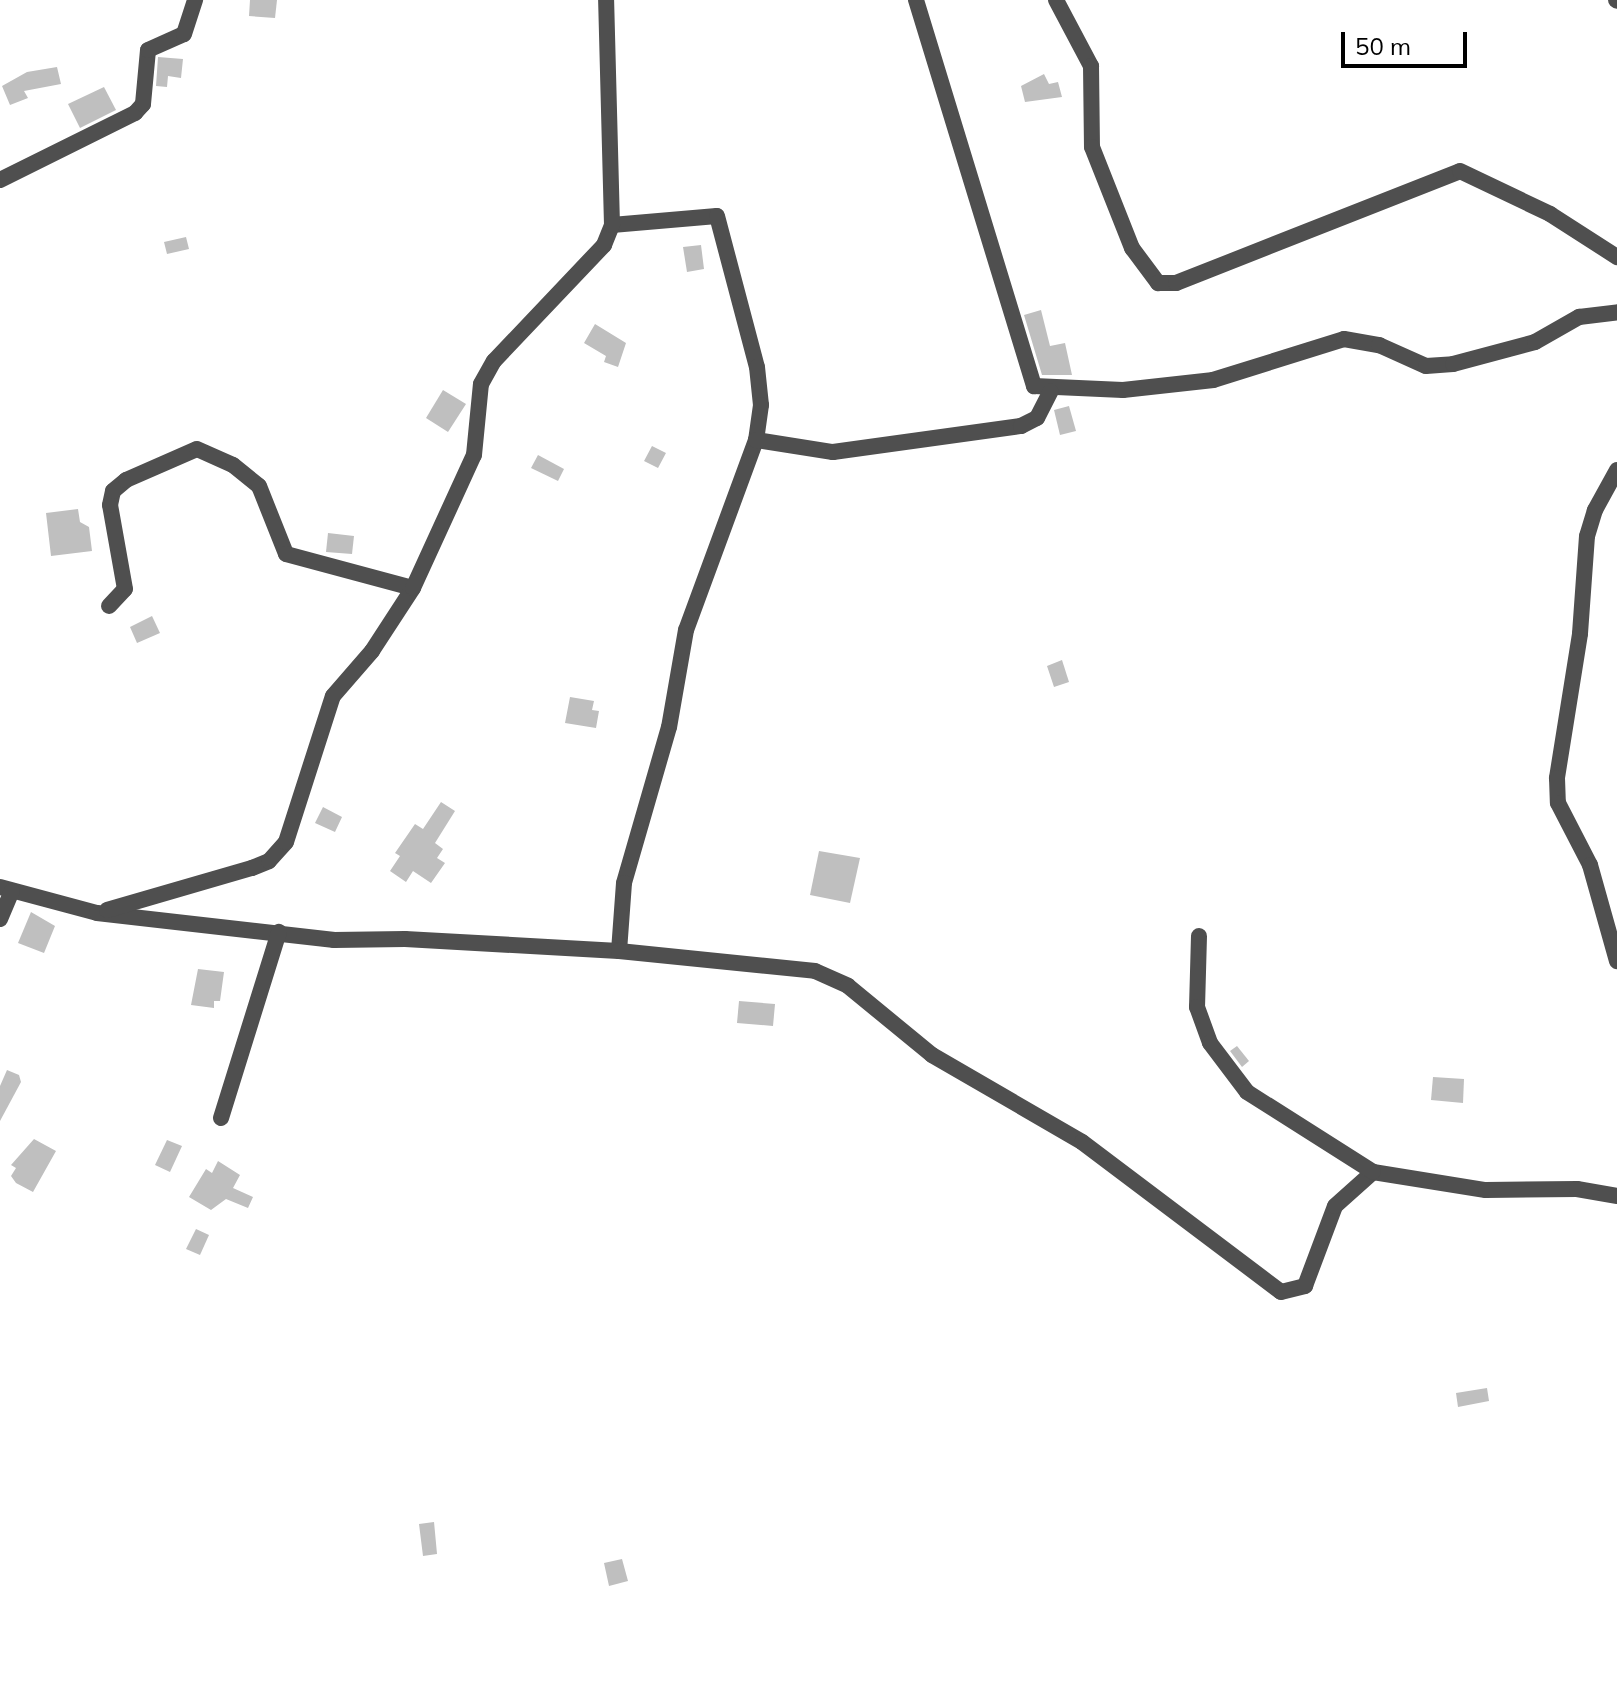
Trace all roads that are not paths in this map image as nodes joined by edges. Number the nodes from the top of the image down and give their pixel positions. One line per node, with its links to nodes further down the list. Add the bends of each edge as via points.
1 (195, 0): 5 (street, via 184,34 148,50 143,104 135,113)
2 (606, 0): 6 (street)
3 (916, 0): 9 (street, via 1031,382)
4 (1056, 0): 7 (street, via 1091,66 1092,147 1132,248 1158,283 1176,283 1460,171 1550,214)
5 (0, 180)
6 (612, 225): 10 (street, via 717,216 757,367 761,405); 12 (street, via 582,274 494,361 481,384 474,455)
7 (1617, 257)
8 (1617, 312): 9 (street, via 1579,317 1535,342 1453,364 1426,366 1379,345 1344,339 1213,380)
9 (1051, 391): 10 (street, via 1037,418 1021,426 833,452)
10 (756, 440): 19 (street, via 686,630 669,727 624,883)
11 (1617, 470): 20 (street, via 1587,536 1580,634 1557,778 1558,803 1590,865)
12 (413, 588): 13 (street, via 286,554 259,486 233,465 197,449 126,480 113,491 110,505 125,589); 15 (street, via 372,651 333,696 286,842 269,861)
13 (109, 606)
14 (6, 889): 15 (street); 16 (street)
15 (97, 913): 17 (street)
16 (0, 919)
17 (279, 932): 19 (street, via 334,940); 21 (street)
18 (1199, 936): 22 (street, via 1197,1007 1210,1043 1247,1092)
19 (619, 951): 22 (street, via 793,965 848,986 932,1055 1082,1142 1281,1292 1305,1286 1335,1206)
20 (1617, 961)
21 (221, 1118)
22 (1373, 1172): 23 (street, via 1486,1190 1577,1189)
23 (1617, 1196)

